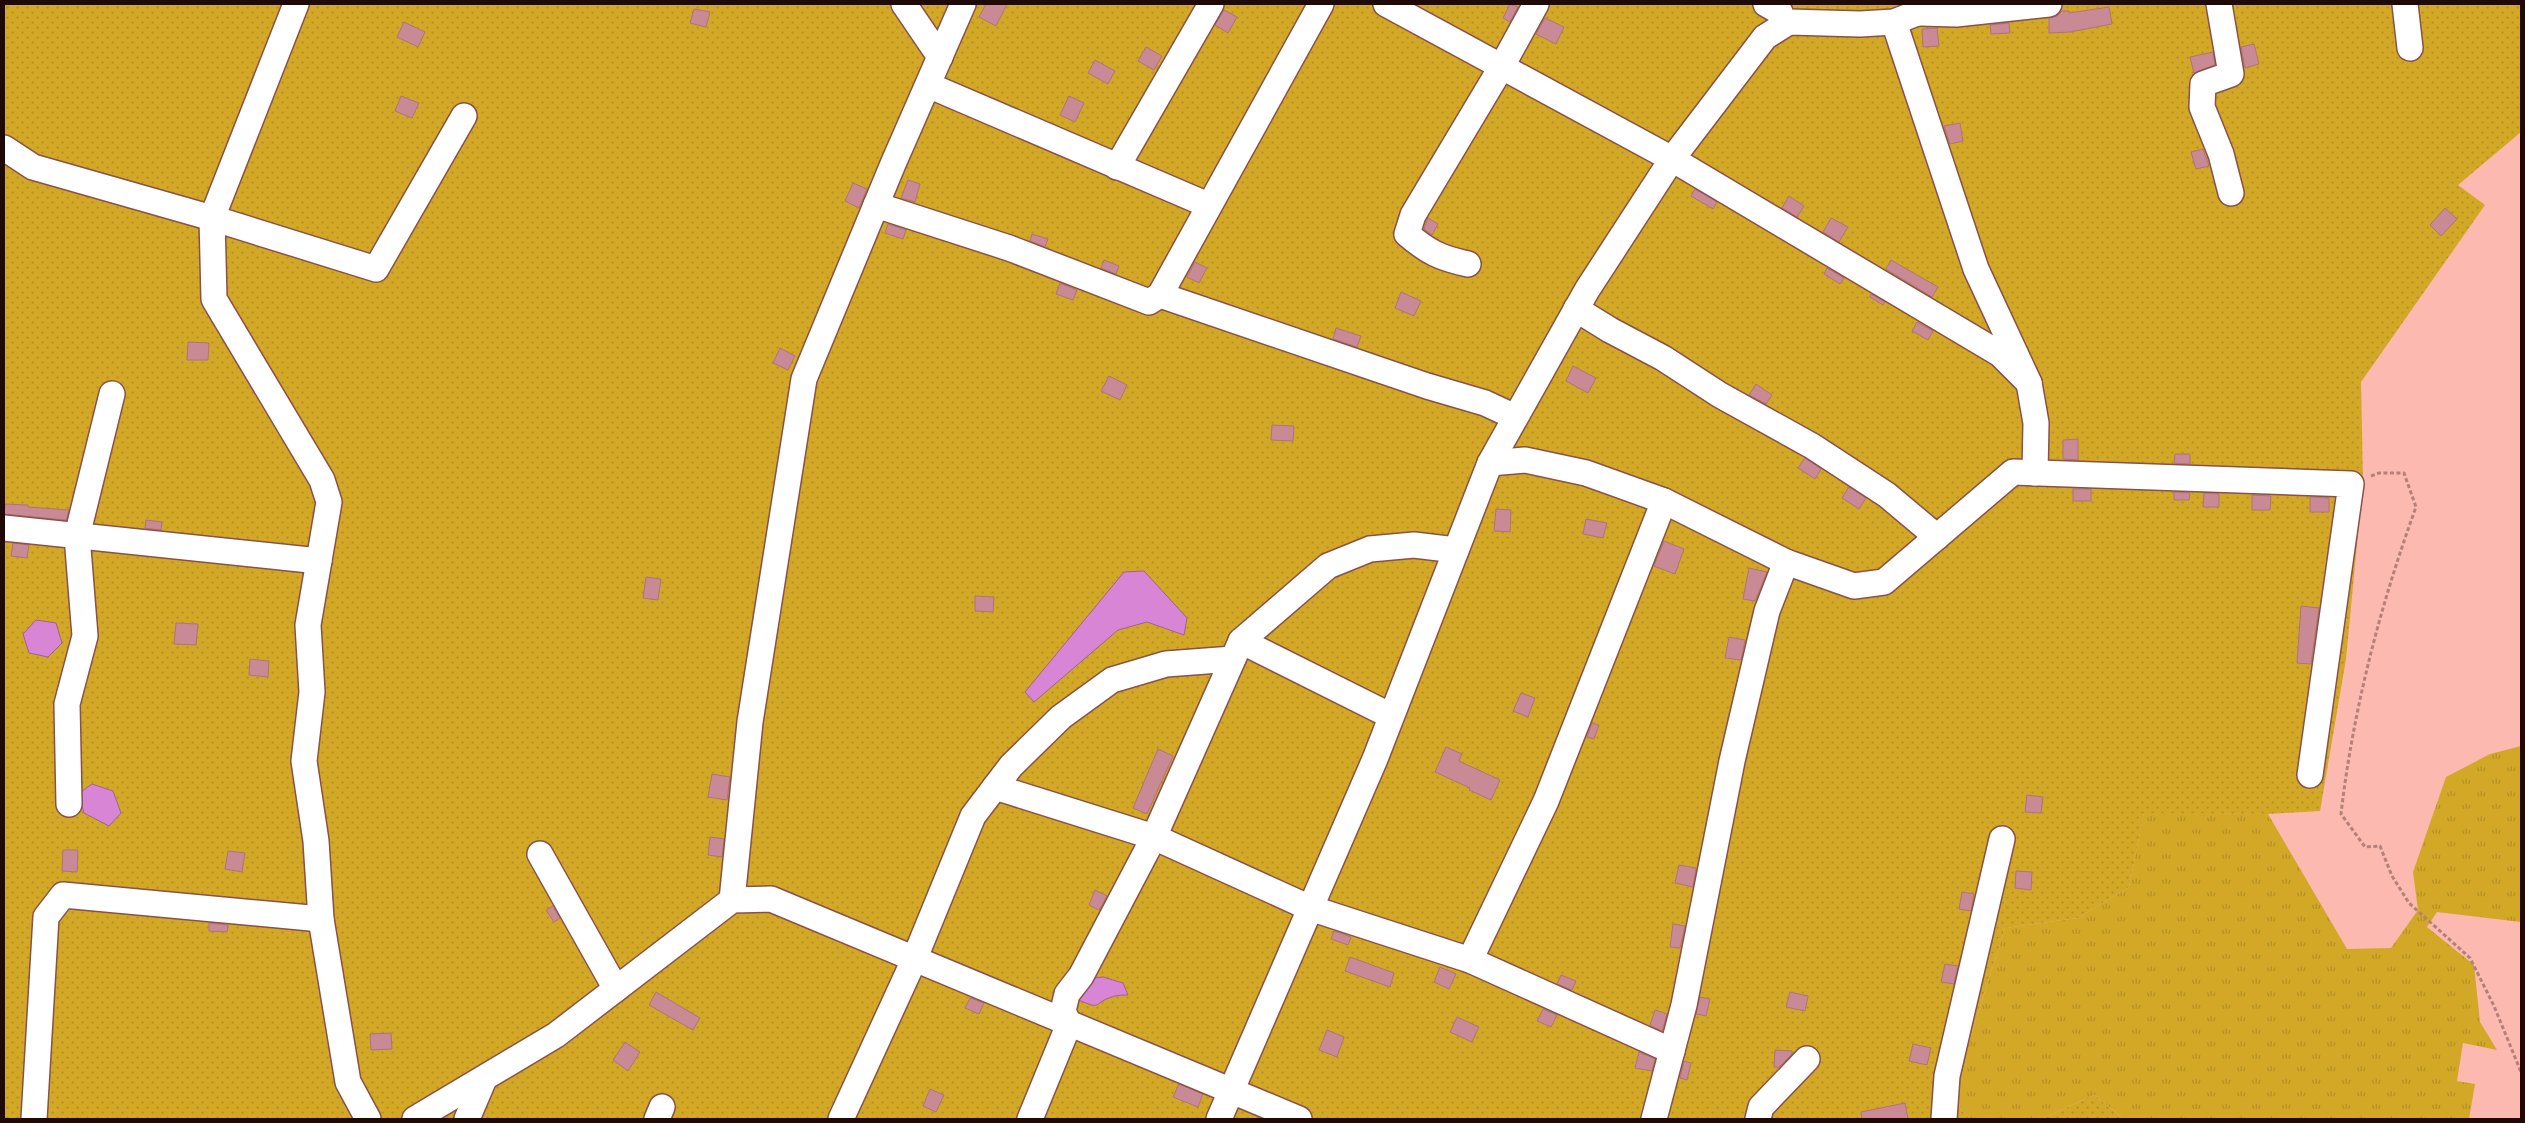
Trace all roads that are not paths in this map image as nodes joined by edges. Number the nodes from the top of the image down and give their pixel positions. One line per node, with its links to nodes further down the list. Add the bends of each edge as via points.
1 (296, 4): 26 (street)
2 (904, 4): 16 (street)
3 (963, 4): 16 (street)
4 (1211, 4): 22 (street)
5 (1321, 4): 25 (street)
6 (1386, 4): 17 (street)
7 (1536, 4): 17 (street)
8 (2050, 4): 12 (street, via 1956,14)
9 (2219, 4): 23 (street, via 2231,74 2203,84 2202,107 2221,154)
10 (2405, 4): 15 (street)
11 (1777, 6): 14 (street)
12 (1929, 8): 13 (street)
13 (1894, 22): 14 (street, via 1789,22); 30 (street, via 1976,269)
14 (1765, 37): 21 (street)
15 (2410, 48)
16 (940, 57): 18 (street)
17 (1502, 66): 21 (street); 27 (street, via 1413,215 1407,234 1424,249 1442,258)
18 (928, 85): 22 (street); 24 (street)
19 (464, 116): 26 (street, via 376,268)
20 (4, 148): 26 (street, via 33,167)
21 (1672, 159): 29 (street); 30 (street, via 2000,354)
22 (1117, 166): 25 (street)
23 (2231, 192)
24 (876, 205): 28 (street, via 1009,248 1148,302); 50 (street, via 804,378 750,722)
25 (1208, 206): 28 (street)
26 (212, 218): 40 (street, via 214,300 322,480 329,502)
27 (1468, 264)
28 (1160, 295): 32 (street, via 1485,403)
29 (1576, 309): 32 (street); 38 (street, via 1812,446 1887,495)
30 (2029, 383): 34 (street, via 2036,423)
31 (112, 394): 37 (street)
32 (1515, 418): 33 (street)
33 (1490, 463): 35 (street, via 1525,460 1586,473); 39 (street)
34 (2035, 473): 38 (street, via 2013,472); 44 (street, via 2352,484)
35 (1664, 501): 41 (street); 54 (street, via 1546,801)
36 (4, 528): 37 (street)
37 (77, 536): 40 (street); 46 (street, via 85,636 67,704)
38 (1936, 537): 41 (street, via 1884,582 1854,586)
39 (1456, 550): 42 (street, via 1414,545 1370,550 1328,566); 43 (street)
40 (319, 561): 52 (street, via 308,625 312,692 304,761 316,841)
41 (1786, 562): 57 (street, via 1768,611 1735,752)
42 (1237, 650): 43 (street); 45 (street, via 1166,664 1112,680 1061,717); 47 (street)
43 (1392, 716): 51 (street)
44 (2310, 776)
45 (994, 787): 47 (street); 53 (street, via 973,816)
46 (69, 804)
47 (1154, 837): 51 (street); 56 (street, via 1082,976 1067,994 1063,1011)
48 (2002, 840): 71 (street, via 1947,1076)
49 (540, 854): 55 (street)
50 (732, 900): 53 (street, via 771,899); 55 (street)
51 (1310, 908): 54 (street); 60 (street)
52 (321, 919): 61 (street, via 63,895 46,917); 62 (street, via 348,1082)
53 (914, 960): 56 (street); 65 (street)
54 (1470, 960): 57 (street)
55 (616, 989): 59 (street, via 556,1035)
56 (1069, 1024): 60 (street); 66 (street)
57 (1672, 1050): 69 (street)
58 (1807, 1059): 70 (street, via 1761,1107)
59 (484, 1079): 63 (street); 64 (street)
60 (1231, 1091): 67 (street); 68 (street)
61 (34, 1119)
62 (368, 1119)
63 (415, 1119)
64 (466, 1119)
65 (841, 1119)
66 (1030, 1119)
67 (1219, 1119)
68 (1299, 1119)
69 (1654, 1119)
70 (1758, 1119)
71 (1944, 1119)

